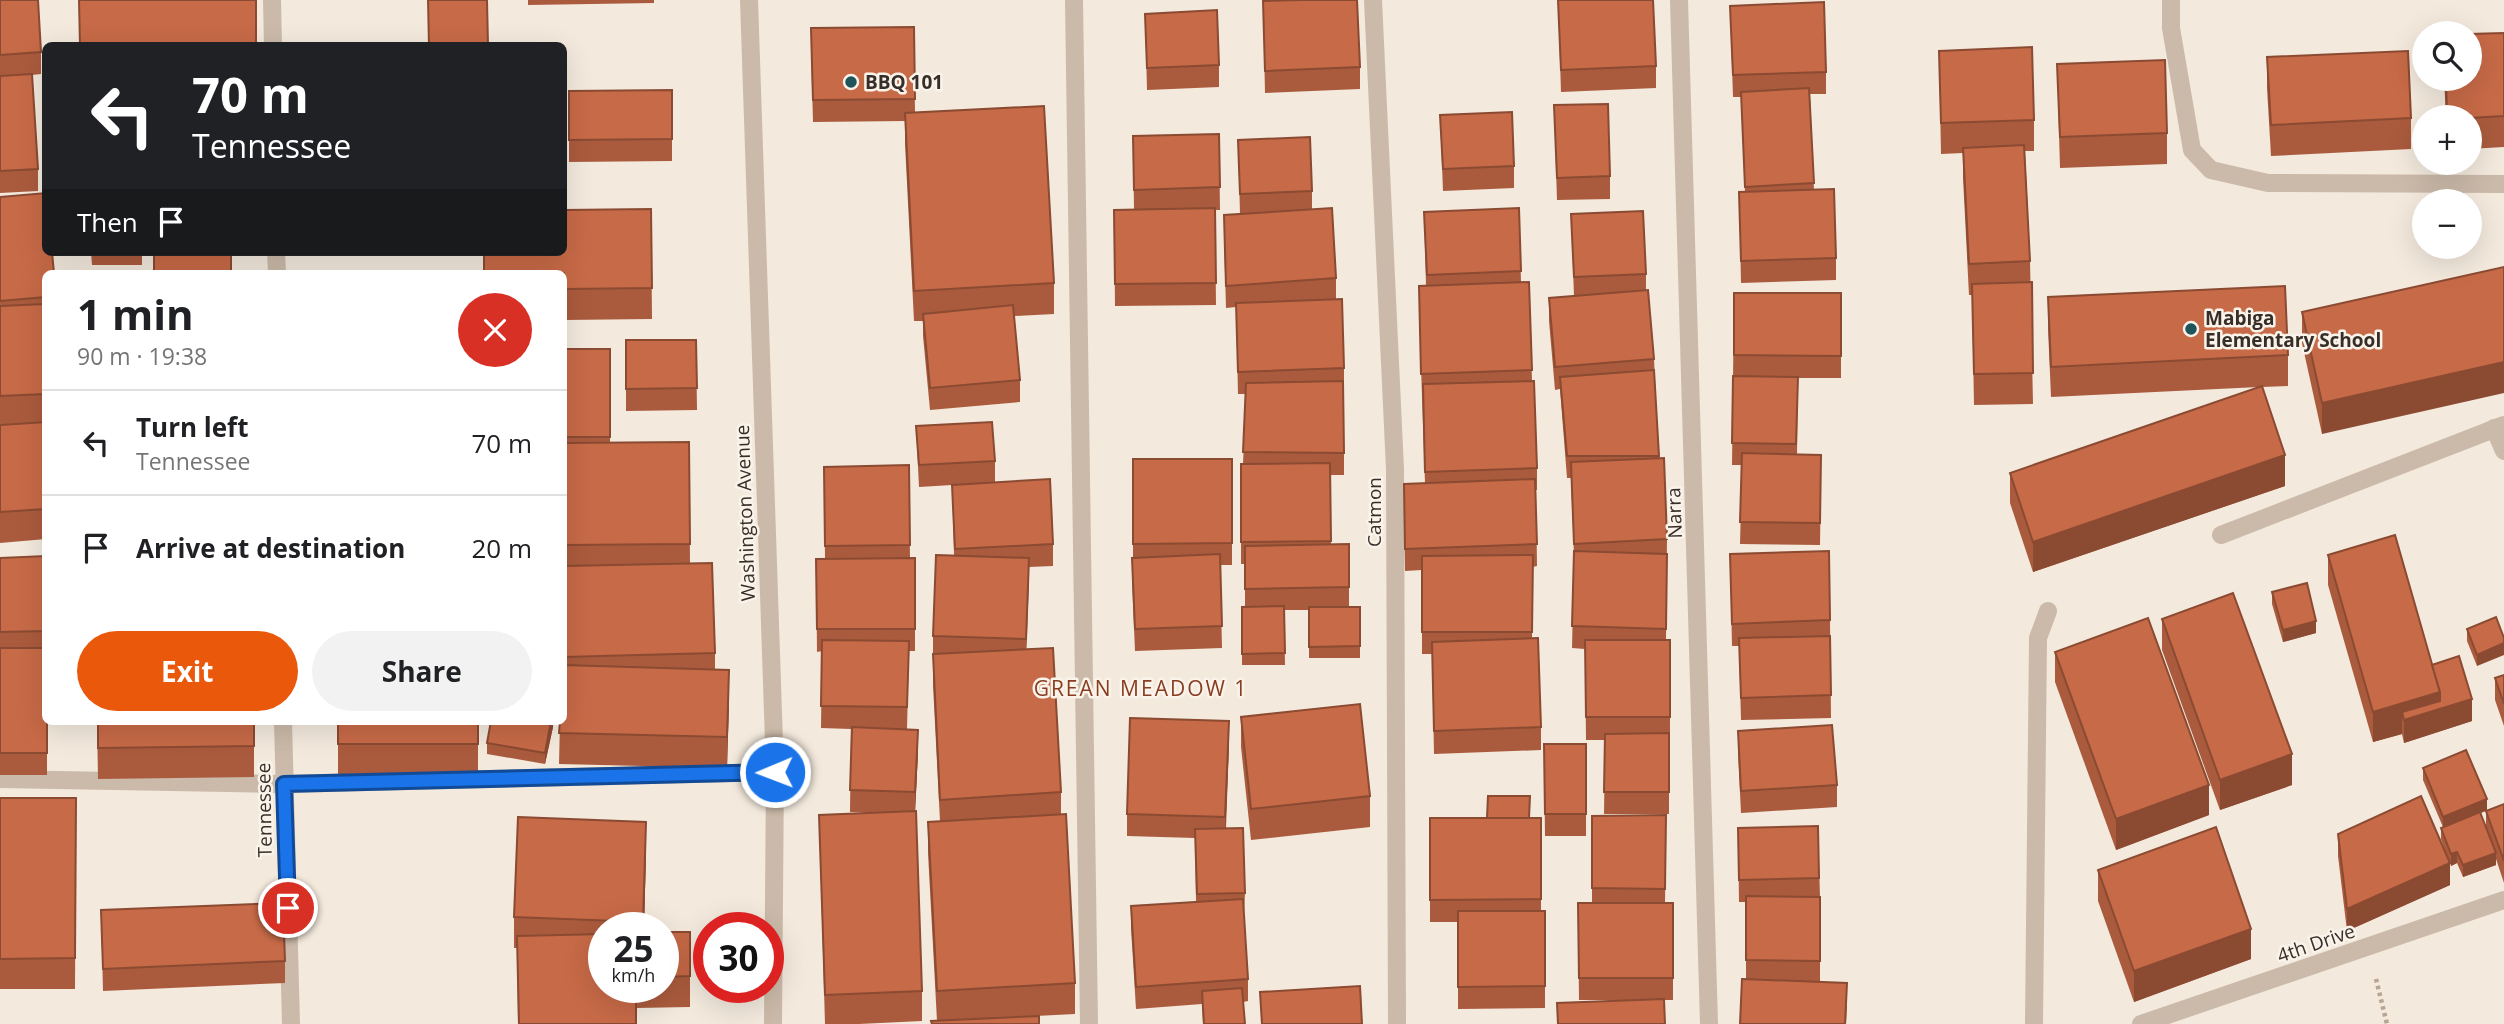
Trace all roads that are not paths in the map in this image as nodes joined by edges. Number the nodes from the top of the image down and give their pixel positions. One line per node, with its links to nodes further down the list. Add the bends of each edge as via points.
1 (272, 0): 7 (street)
2 (749, 0): 14 (street, Washington Avenue)
3 (1074, 0): 20 (street)
4 (1373, 0): 21 (street, Catmon, via 1395,469)
5 (1679, 0): 22 (street, Narra)
6 (2171, 0): 8 (street, via 2171,28 2192,150 2211,170 2268,183)
7 (273, 42)
8 (2504, 184)
9 (2499, 426): 10 (street); 11 (street)
10 (2504, 451)
11 (2221, 535)
12 (2048, 611): 23 (street, via 2038,638)
13 (283, 725): 16 (street, Tennessee)
14 (775, 772): 16 (street); 19 (street, Washington Avenue)
15 (0, 779): 16 (street)
16 (284, 784): 18 (street, Tennessee)
17 (2504, 900): 24 (street, 4th Drive)
18 (291, 1024)
19 (773, 1024)
20 (1089, 1024)
21 (1397, 1024)
22 (1709, 1024)
23 (2034, 1024)
24 (2141, 1024)

